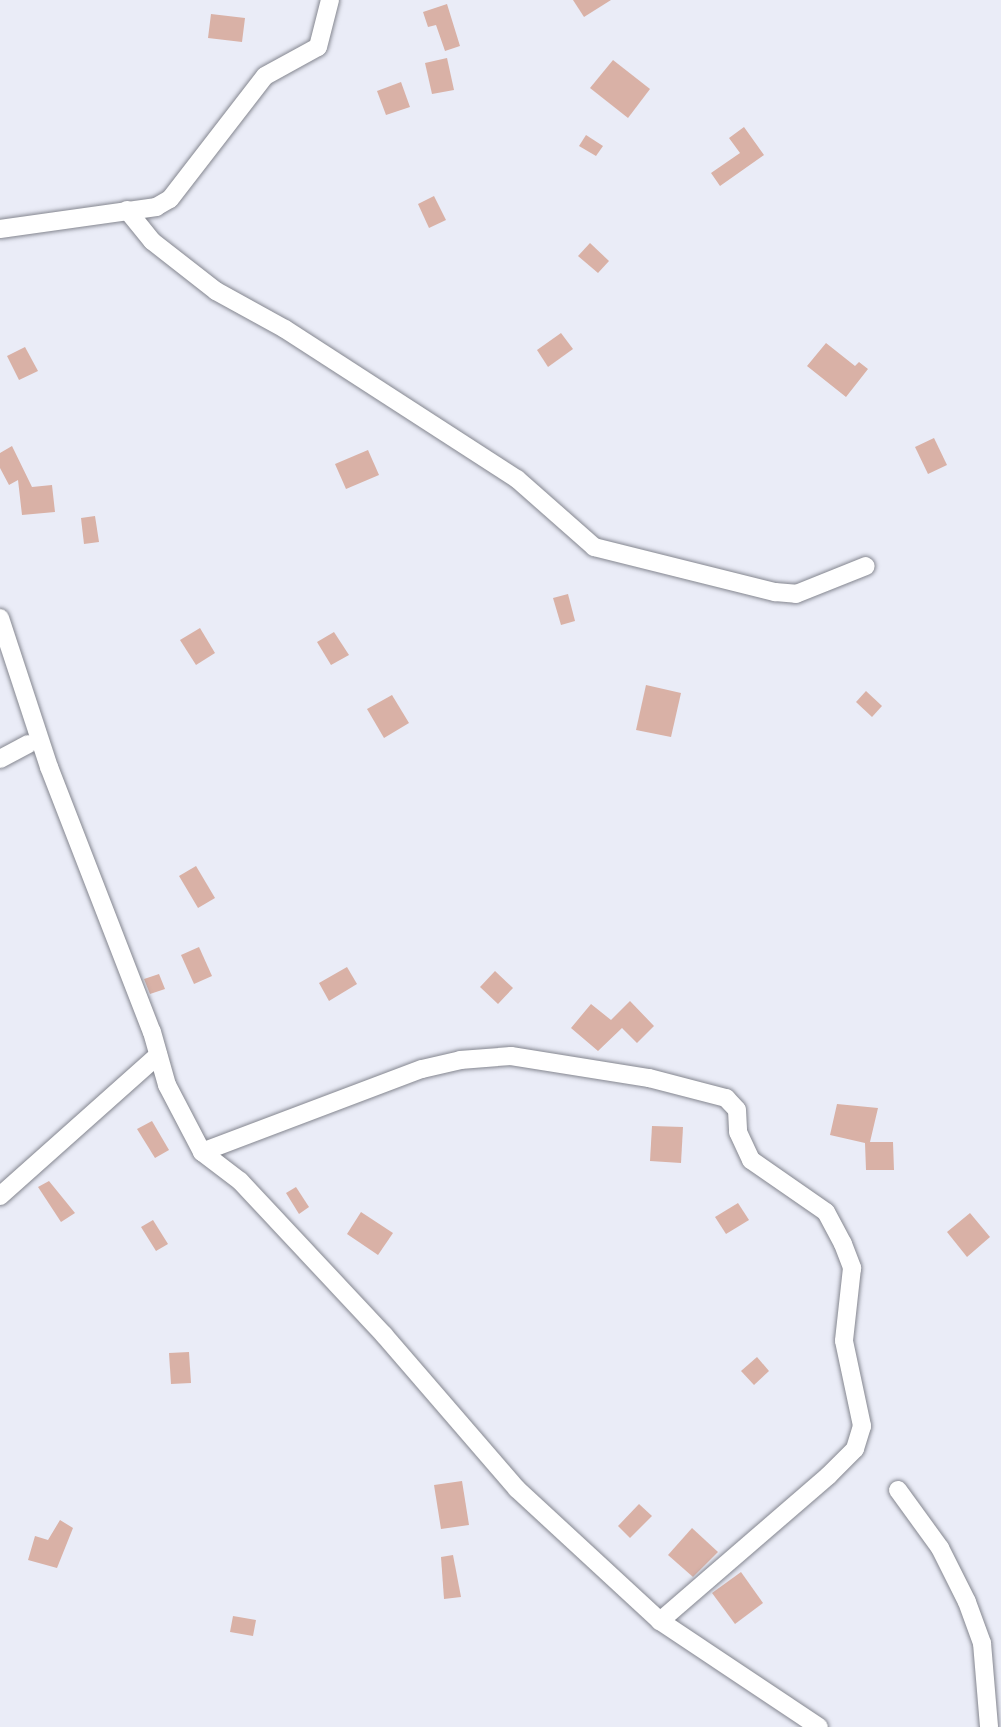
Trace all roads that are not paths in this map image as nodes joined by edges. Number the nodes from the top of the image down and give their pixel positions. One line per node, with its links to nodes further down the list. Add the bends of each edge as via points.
1 (330, 0): 2 (street, via 318,47 265,76 170,199)
2 (127, 210): 3 (street); 4 (street, via 152,241 216,291 285,329 517,479 594,547 796,594)
3 (0, 229)
4 (866, 565)
5 (0, 618): 6 (street)
6 (33, 710): 7 (street); 9 (street)
7 (28, 744): 8 (street); 9 (street)
8 (0, 759)
9 (49, 767): 10 (street)
10 (159, 1055): 11 (street, via 167,1084); 12 (street)
11 (202, 1152): 14 (street, via 240,1181 384,1335 517,1489); 14 (street, via 422,1069 460,1060 511,1056 649,1078 726,1098 737,1110 738,1132 751,1160 826,1212 843,1244 852,1268 844,1341 862,1426 855,1449 828,1476)
12 (0, 1196)
13 (898, 1490): 16 (street, via 940,1548 967,1602 982,1643)
14 (660, 1621): 15 (street)
15 (819, 1727)
16 (989, 1727)

